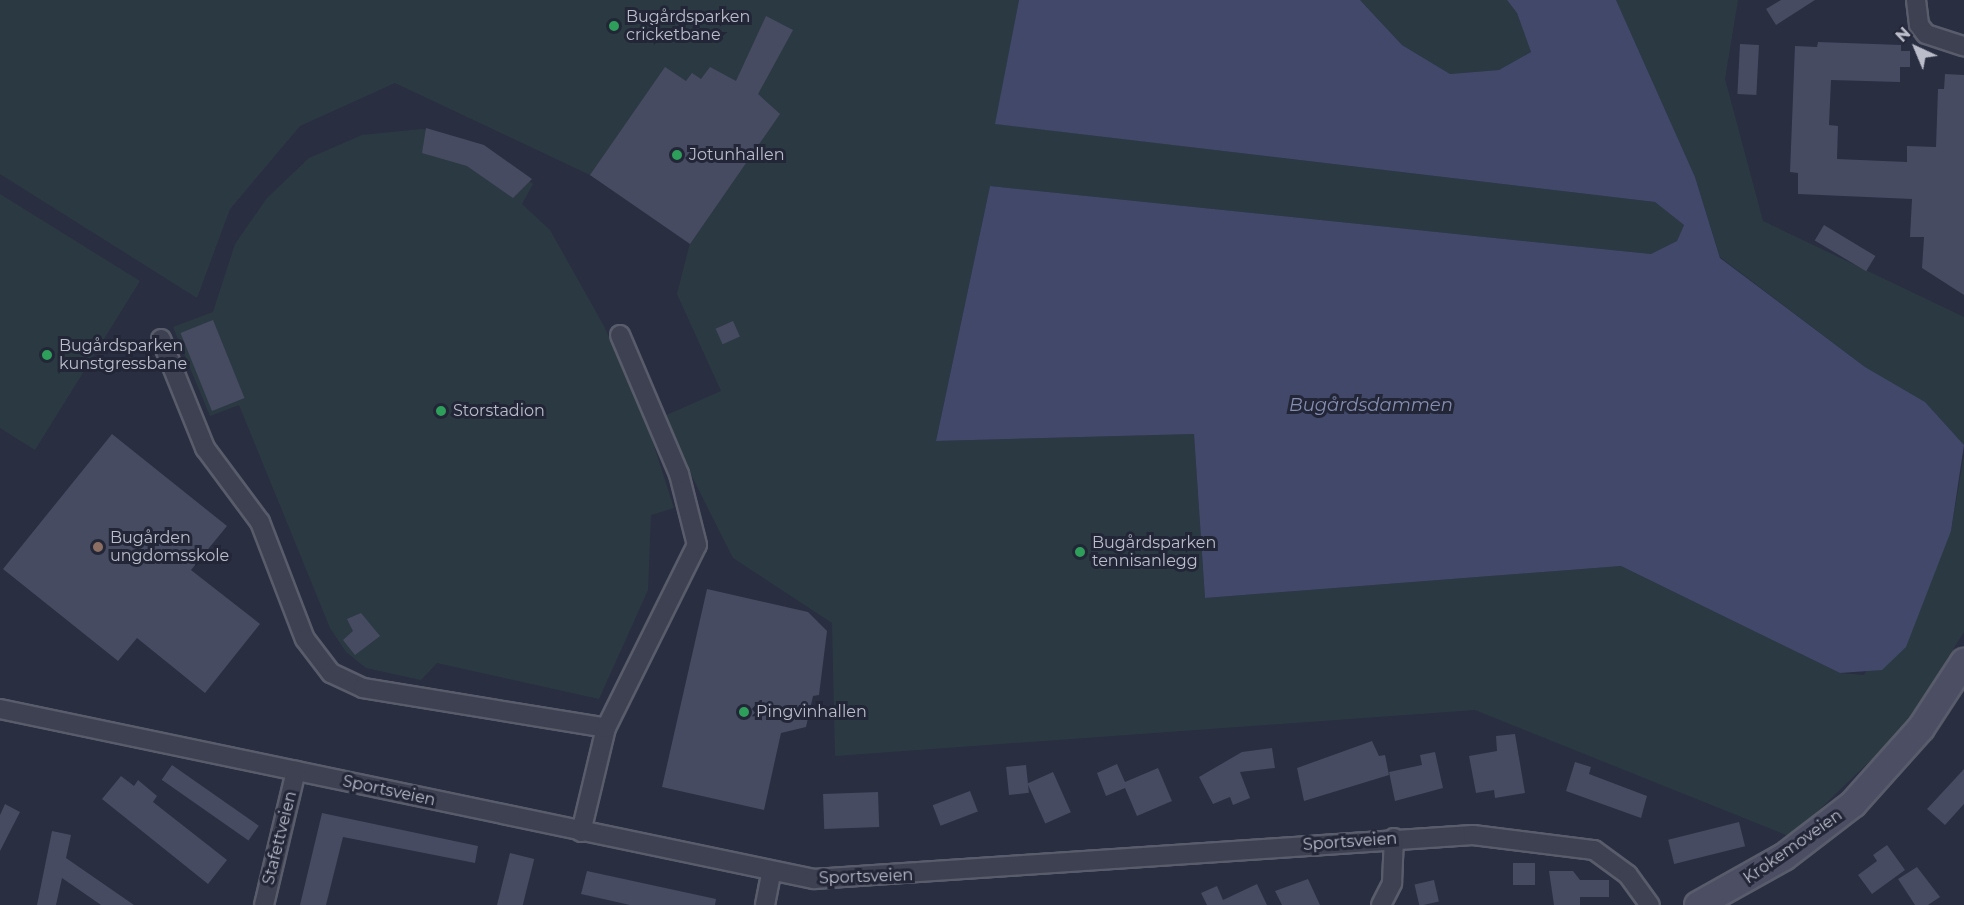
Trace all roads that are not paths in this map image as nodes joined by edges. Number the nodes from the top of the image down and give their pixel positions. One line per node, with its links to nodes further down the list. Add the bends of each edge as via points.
1 (1917, 0): 2 (street, via 1919,25 1926,34)
2 (1964, 46)
3 (620, 335): 7 (street, via 679,474 697,545)
4 (161, 339): 7 (street, via 205,448 260,522 305,639 331,673 363,688)
5 (1964, 662): 16 (main road, Krokemoveien, via 1917,733 1853,804 1784,857)
6 (0, 709): 8 (street, Sportsveien)
7 (606, 728): 9 (street)
8 (296, 771): 9 (street, Sportsveien); 12 (street, Stafettveien)
9 (581, 832): 11 (street, Sportsveien)
10 (1394, 838): 11 (street, Sportsveien, via 853,880); 14 (street, via 1392,883); 15 (street, Sportsveien, via 1473,835 1594,850 1628,875)
11 (771, 873): 13 (street)
12 (264, 905)
13 (765, 905)
14 (1381, 905)
15 (1650, 905)
16 (1698, 905)

